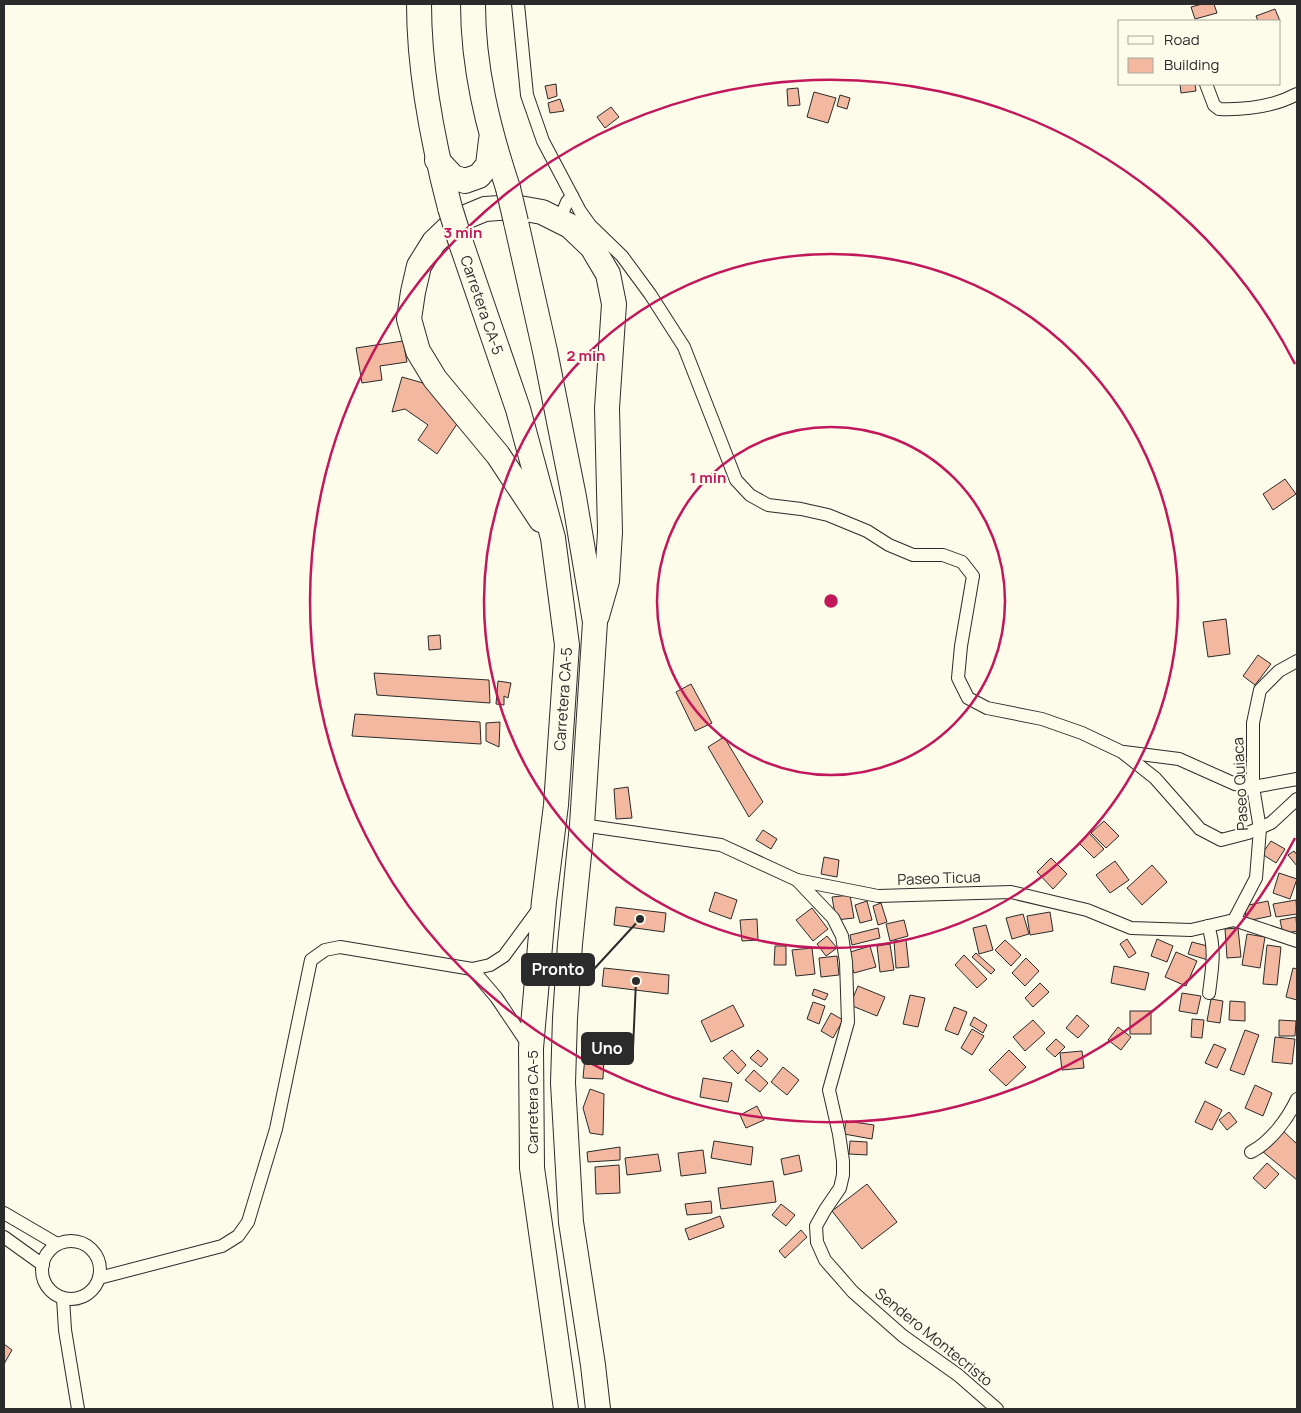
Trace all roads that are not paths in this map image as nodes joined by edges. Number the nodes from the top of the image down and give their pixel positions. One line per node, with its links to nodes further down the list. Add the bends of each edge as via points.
1 (419, 4): 7 (highway, Carretera CA-5, via 419,40)
2 (473, 4): 6 (highway, Carretera CA-5, via 480,88)
3 (518, 4): 8 (street, via 527,95 543,141)
4 (1206, 85): 5 (street, via 1219,110 1255,108)
5 (1297, 94)
6 (492, 138): 7 (highway, via 488,165 479,176 465,181 453,177); 11 (highway, Carretera CA-5, bridge, via 508,188 545,351)
7 (437, 160): 10 (highway, Carretera CA-5, bridge, via 461,243 518,409)
8 (572, 196): 9 (street); 13 (street, via 590,225 622,256 650,294 684,348 736,480 768,505 828,515 912,555 943,555 962,562 973,576 958,678 968,698 987,708 1082,733)
9 (560, 221): 10 (highway, via 542,212 514,207 485,209 456,221 434,242 419,266 409,320 418,350 434,378 498,455); 11 (highway, via 592,247 608,274 614,304 607,408 610,532 607,582)
10 (553, 538): 20 (highway, Carretera CA-5, via 567,645 556,805)
11 (595, 622): 17 (highway, Carretera CA-5)
12 (1297, 661): 15 (street, Paseo Quiaca, via 1279,670 1260,690 1253,723)
13 (1122, 752): 15 (street, via 1179,760 1235,784); 18 (street, via 1156,778 1200,829 1221,840)
14 (1297, 779): 15 (street)
15 (1253, 788): 18 (street, Paseo Quiaca)
16 (1297, 799): 18 (street)
17 (582, 825): 19 (street, Paseo Ticua, via 721,845); 37 (highway, Carretera CA-5, via 570,944 563,1084 571,1222)
18 (1260, 829): 21 (street, Paseo Quiaca, via 1256,878)
19 (797, 880): 22 (street, Paseo Ticua, via 878,896 1011,892 1087,910 1131,928 1191,930); 38 (street, Sendero Montecristo, via 833,918 842,936 846,962 848,1022 829,1090 840,1134 843,1175 840,1188 816,1226 817,1242 826,1260 853,1292 903,1336 958,1375)
20 (544, 901): 24 (street, via 504,956 490,965); 26 (highway, Carretera CA-5)
21 (1234, 920): 22 (street, Paseo Ticua); 23 (street)
22 (1208, 926): 25 (street, via 1213,952)
23 (1297, 942)
24 (472, 969): 26 (street, via 496,997); 33 (street, via 340,947 325,950 311,960 276,1129 248,1222 238,1236 222,1246)
25 (1209, 993)
26 (530, 1048): 36 (highway, Carretera CA-5, via 532,1168)
27 (1297, 1099): 28 (street, via 1272,1134)
28 (1251, 1152)
29 (4, 1213): 31 (street)
30 (4, 1237): 32 (street)
31 (57, 1244): 32 (street, via 48,1251); 33 (street, via 79,1242 90,1247 97,1256)
32 (43, 1265): 34 (street, via 46,1284)
33 (99, 1278): 34 (street, via 85,1296)
34 (63, 1298): 35 (street)
35 (78, 1409)
36 (566, 1409)
37 (598, 1409)
38 (997, 1409)

